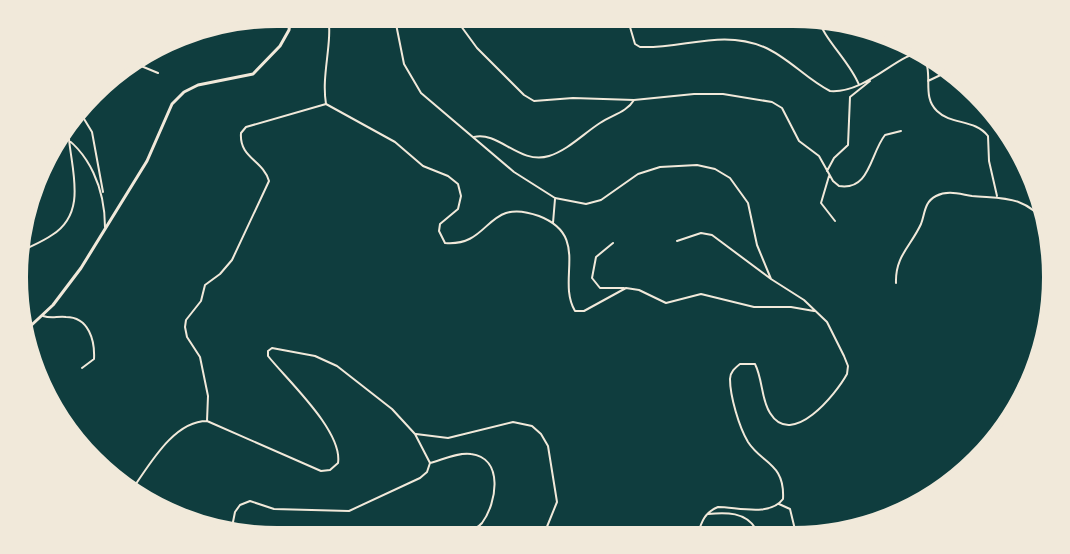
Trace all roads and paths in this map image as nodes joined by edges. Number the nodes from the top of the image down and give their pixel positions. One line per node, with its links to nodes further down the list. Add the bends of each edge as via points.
1 (290, 24): 30 (street, via 280,46 253,74 198,85 172,104 147,161)
2 (329, 24): 16 (street)
3 (395, 24): 20 (street, via 399,48 414,84)
4 (459, 24): 15 (street, via 477,48 531,99)
5 (628, 24): 14 (street, via 635,44 643,47 714,38 758,45 830,91 841,92)
6 (821, 26): 14 (street, via 851,65)
7 (912, 54): 12 (street)
8 (926, 62): 13 (street)
9 (139, 65): 10 (street)
10 (158, 73)
11 (944, 74): 13 (street)
12 (871, 80): 14 (street); 22 (street, via 850,97 848,145)
13 (928, 81): 25 (street, via 927,90 936,111 981,128 988,136)
14 (860, 85)
15 (634, 100): 20 (street, via 626,110 601,122 567,147 541,158 512,150 483,135); 22 (street, via 723,94 772,102 782,108 799,141 819,156)
16 (326, 104): 29 (street, via 395,142 423,166 458,184 461,196 457,210 440,224 442,241 448,244 483,231 508,211 532,214); 41 (street, via 246,127 241,133 246,154 262,168 269,181 232,260 205,285 201,301 185,324 187,337 200,357 208,396)
17 (83, 115): 24 (street, via 92,132)
18 (901, 131): 23 (street, via 885,135 857,184 839,186)
19 (66, 137): 21 (street)
20 (474, 137): 26 (street, via 514,172)
21 (69, 139): 24 (street, via 84,156); 33 (street, via 75,177 75,198 69,217 51,236)
22 (827, 171): 23 (street)
23 (829, 176): 28 (street, via 820,203)
24 (103, 195): 30 (street)
25 (997, 196): 27 (street, via 1017,201); 35 (street, via 957,192 928,201 920,225 899,258)
26 (555, 198): 29 (street); 34 (street, via 586,204 601,200 653,168 697,165 715,169 730,178 745,198)
27 (1038, 215)
28 (835, 221)
29 (553, 223): 36 (street, via 568,244 569,299 575,311 584,311)
30 (105, 226): 38 (street, via 67,289)
31 (677, 241): 34 (street, via 700,233 712,235)
32 (614, 243): 36 (street, via 596,257 592,278 600,288)
33 (26, 249)
34 (771, 279): 37 (street)
35 (896, 283)
36 (626, 288): 37 (street, via 662,302 701,294 754,307)
37 (814, 310): 45 (street, via 831,328 848,366 842,383 812,416 798,424 782,423 771,415 755,364 740,364 730,377 748,442 772,463 780,480 783,493)
38 (43, 316): 39 (street); 40 (street, via 69,317 88,328 94,359)
39 (29, 328)
40 (82, 368)
41 (207, 421): 42 (street, via 321,471 339,463 338,448 307,399 268,356 272,348 330,361 392,409); 44 (street, via 191,425 168,442)
42 (415, 434): 43 (street); 49 (street, via 448,438 513,422 532,426 548,446 557,502)
43 (430, 463): 47 (street, via 428,472 420,478 349,512 274,509 250,501 240,505); 48 (street, via 469,453 492,466 493,493 483,522)
44 (134, 486)
45 (779, 504): 46 (street, via 756,510 718,507); 52 (street, via 790,509)
46 (706, 514): 50 (street); 51 (street, via 734,513 749,520)
47 (232, 526)
48 (472, 530)
49 (546, 530)
50 (700, 530)
51 (756, 530)
52 (795, 530)

